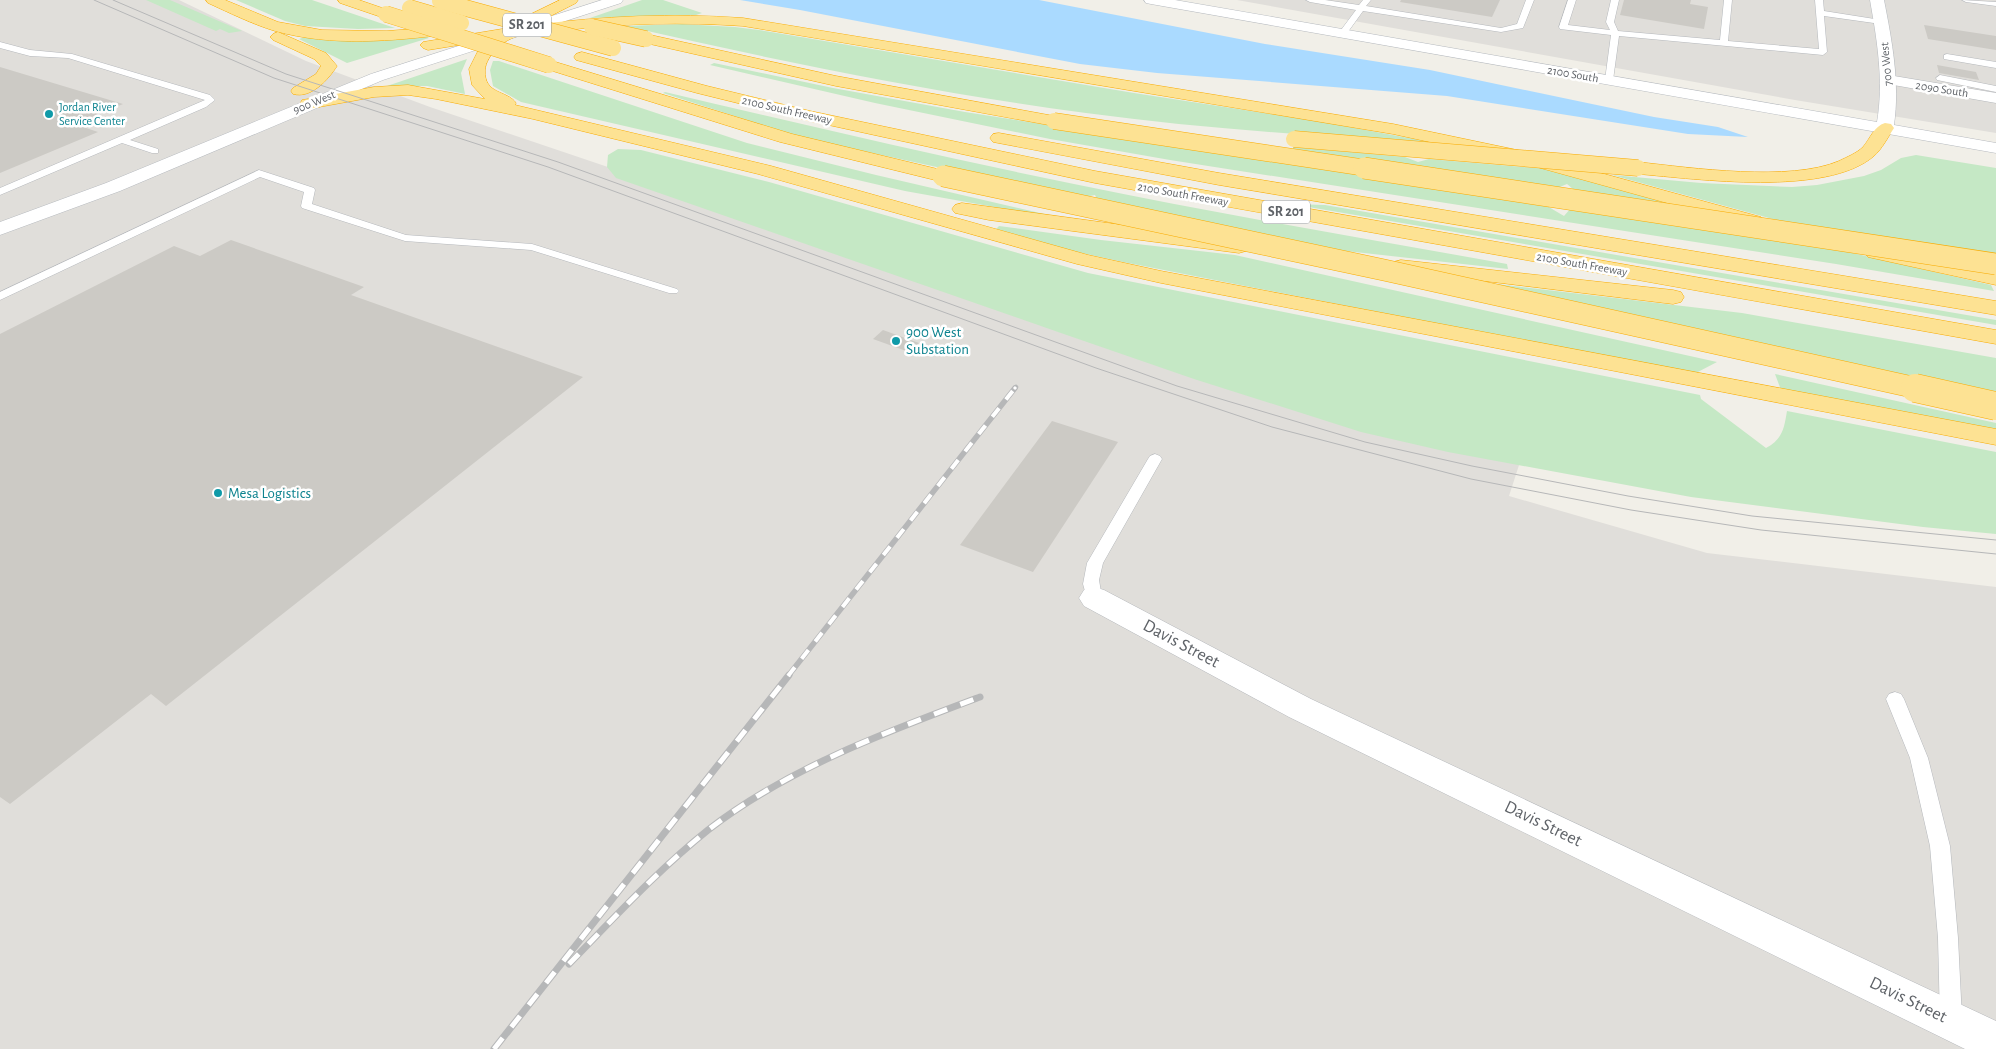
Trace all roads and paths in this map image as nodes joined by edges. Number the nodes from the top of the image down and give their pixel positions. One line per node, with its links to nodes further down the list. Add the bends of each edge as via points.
1 (345, 0): 20 (highway)
2 (439, 0): 62 (highway, 2100 South Freeway / SR 201, bridge, via 840,106 1017,142 1219,179)
3 (478, 0): 46 (highway, bridge, via 836,81)
4 (616, 0): 18 (main road, 900 West)
5 (1153, 0): 28 (main road, 2100 South)
6 (1310, 0): 21 (lane)
7 (1367, 0): 21 (lane)
8 (1530, 0): 21 (lane, via 1520,26 1501,30)
9 (1572, 0): 27 (lane, via 1563,27)
10 (1616, 0): 27 (lane, via 1610,22)
11 (1728, 0): 32 (lane)
12 (1819, 0): 22 (lane)
13 (1877, 0): 24 (main road, 700 West)
14 (1966, 0): 17 (lane)
15 (206, 2): 25 (highway, via 278,27 318,33 423,33); 43 (highway, via 320,56 329,66 322,77)
16 (684, 4): 30 (highway)
17 (1996, 4)
18 (571, 5): 23 (highway); 25 (main road, 900 West); 26 (main road, 900 West)
19 (522, 6): 25 (highway)
20 (383, 7): 31 (highway, SR 201, bridge, via 410,8); 64 (highway, bridge, via 549,65 851,155)
21 (1361, 8): 28 (lane)
22 (1821, 13): 24 (lane); 32 (lane, via 1823,52)
23 (530, 21): 25 (highway); 26 (highway)
24 (1882, 22): 41 (main road, 700 West)
25 (494, 25): 29 (highway); 34 (main road, 900 West)
26 (514, 32): 29 (highway); 30 (highway, via 584,22 696,19 743,22); 35 (main road, 900 West); 45 (highway, via 485,50 477,69 480,85 491,96)
27 (1615, 33): 32 (lane); 40 (lane)
28 (1342, 34): 40 (main road, 2100 South)
29 (478, 36): 34 (highway); 35 (highway)
30 (869, 42): 59 (highway, via 1447,139 1580,172 1842,245)
31 (534, 43)
32 (1724, 43)
33 (0, 45): 48 (lane, via 30,54 69,56 210,100)
34 (428, 45): 43 (main road, 900 West, via 358,69)
35 (444, 54): 43 (main road, 900 West, via 377,77)
36 (577, 56): 63 (highway, 2100 South Freeway / SR 201, via 810,116 1095,177)
37 (1947, 57): 38 (lane)
38 (1996, 65)
39 (1940, 78): 42 (lane)
40 (1609, 80): 47 (main road, 2100 South)
41 (1888, 80): 44 (main road, 2090 South); 47 (main road, 700 West, via 1889,109)
42 (1996, 89)
43 (297, 98): 45 (highway, via 408,90); 56 (main road, 900 West, via 113,187)
44 (1996, 98)
45 (533, 114): 53 (highway)
46 (1054, 118): 47 (highway, bridge, via 1389,148 1729,175 1779,176 1820,172 1847,164 1867,153); 58 (highway, bridge)
47 (1885, 128): 50 (main road, 2100 South)
48 (121, 140): 51 (lane); 55 (lane)
49 (173, 143): 51 (main road)
50 (1996, 148)
51 (155, 151): 52 (main road)
52 (128, 162)
53 (764, 170): 63 (highway, via 989,214 1521,281 1725,302); 65 (highway, via 1084,260 1152,275)
54 (93, 177): 56 (main road, 900 West)
55 (0, 192)
56 (19, 220): 57 (main road, 900 West)
57 (0, 229)
58 (1996, 264)
59 (1996, 279)
60 (674, 291): 61 (lane, via 532,247 405,238 306,206 310,190 259,173)
61 (0, 296)
62 (1996, 308)
63 (1996, 338)
64 (1996, 406)
65 (1996, 437)
66 (1155, 459): 67 (lane, via 1095,563 1090,578)
67 (1094, 598): 69 (main road, Davis Street, via 1300,708)
68 (1895, 700): 69 (lane, via 1919,758 1940,846)
69 (1951, 1020): 70 (main road, Davis Street)
70 (1996, 1043)

